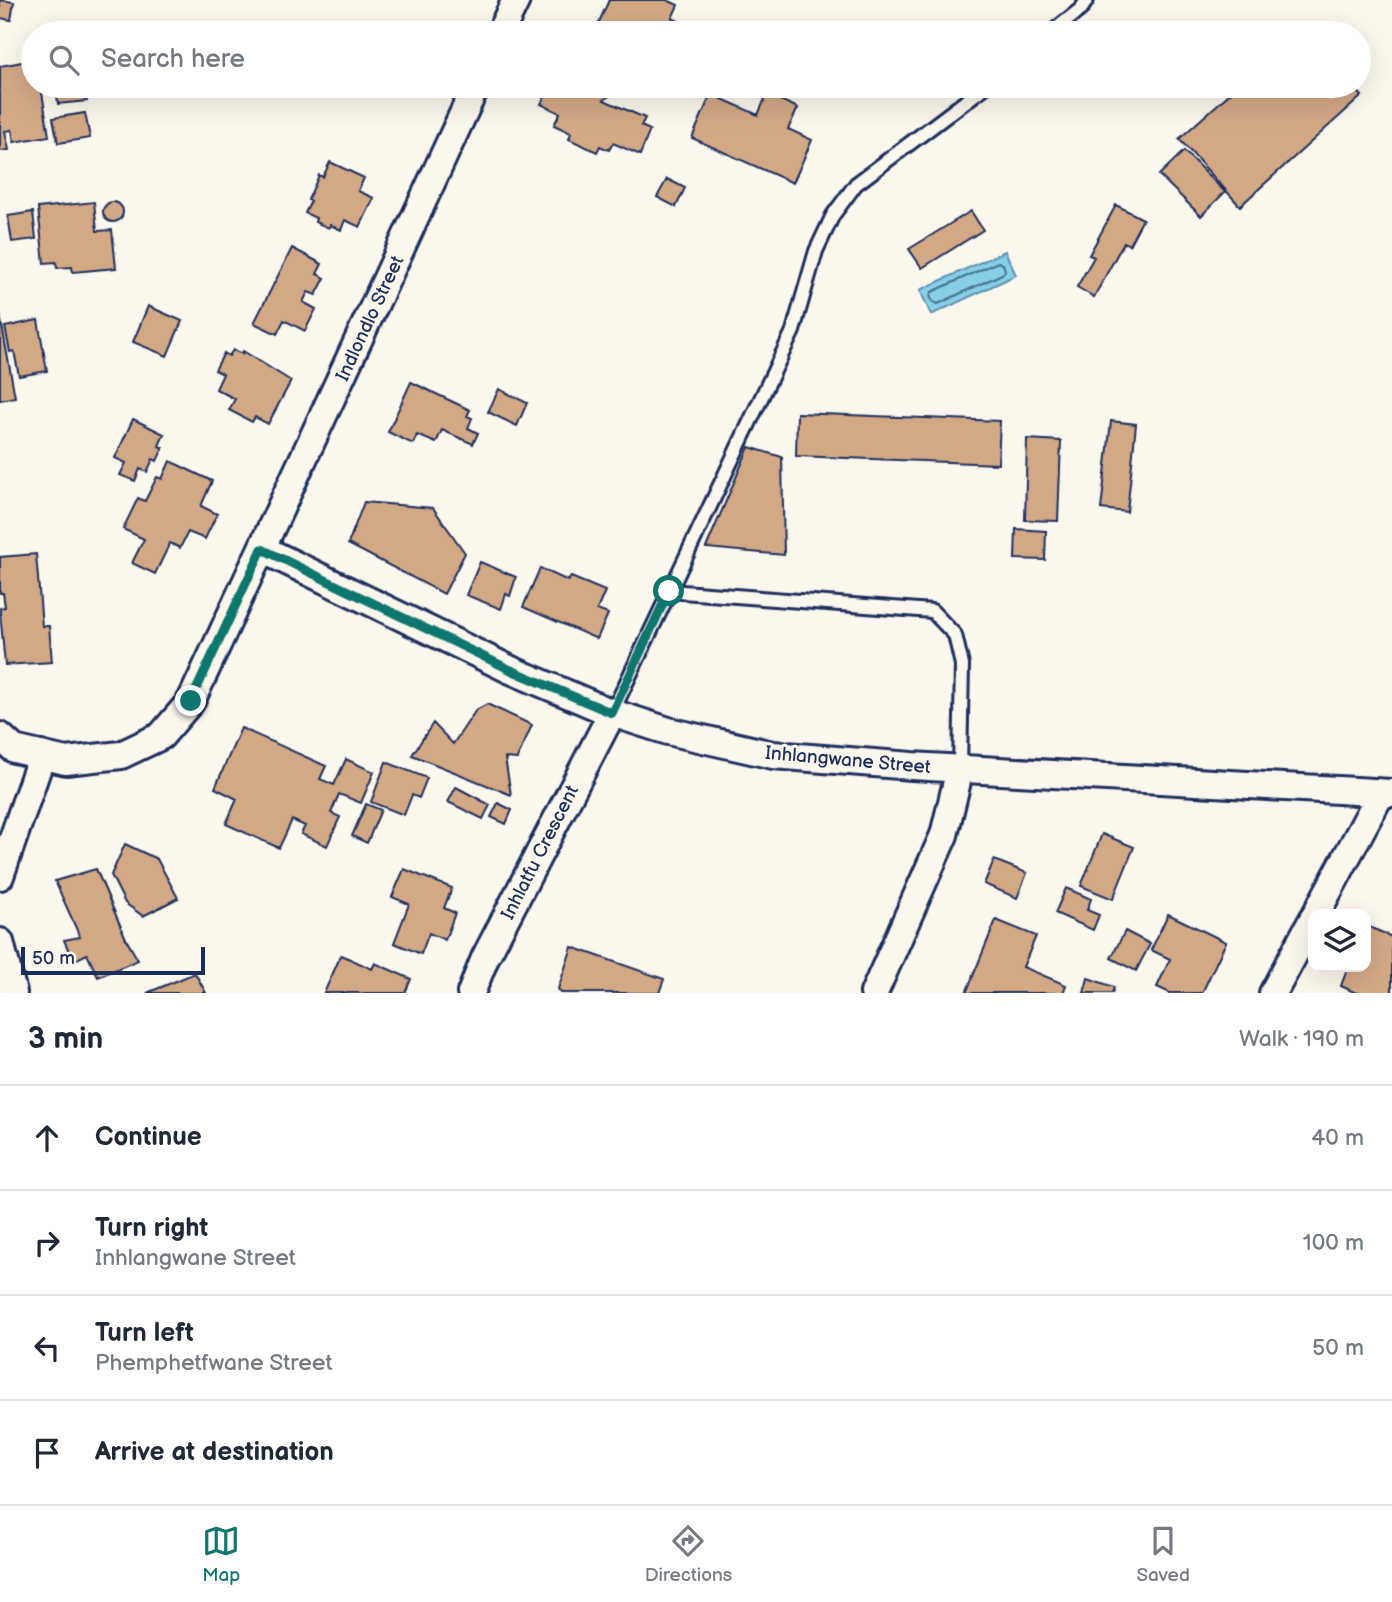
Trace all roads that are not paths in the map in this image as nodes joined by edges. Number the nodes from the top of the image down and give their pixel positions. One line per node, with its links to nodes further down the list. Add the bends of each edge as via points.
1 (516, 0): 3 (street)
2 (1087, 0): 4 (lane)
3 (506, 21)
4 (1066, 21)
5 (470, 98): 7 (street, Indlondlo Street)
6 (970, 98): 8 (lane, via 856,184 833,215 816,251 793,331)
7 (262, 549): 9 (street, Inhlangwane Street, via 511,670); 11 (street, Indlondlo Street, via 191,701 161,736 121,755 66,761)
8 (669, 591): 9 (lane); 12 (lane, via 932,611 955,635 962,665)
9 (612, 713): 12 (street, Inhlangwane Street, via 773,755); 19 (street, Inhlatfu Crescent)
10 (0, 736): 11 (street, Indlondlo Street, via 15,749)
11 (42, 755): 14 (street)
12 (960, 769): 13 (street, Inhlangwane Street); 20 (street, via 944,835)
13 (1387, 793): 15 (street)
14 (0, 876)
15 (1319, 909)
16 (1308, 928): 21 (street)
17 (0, 942): 18 (street)
18 (13, 993)
19 (471, 993)
20 (874, 993)
21 (1273, 993)

